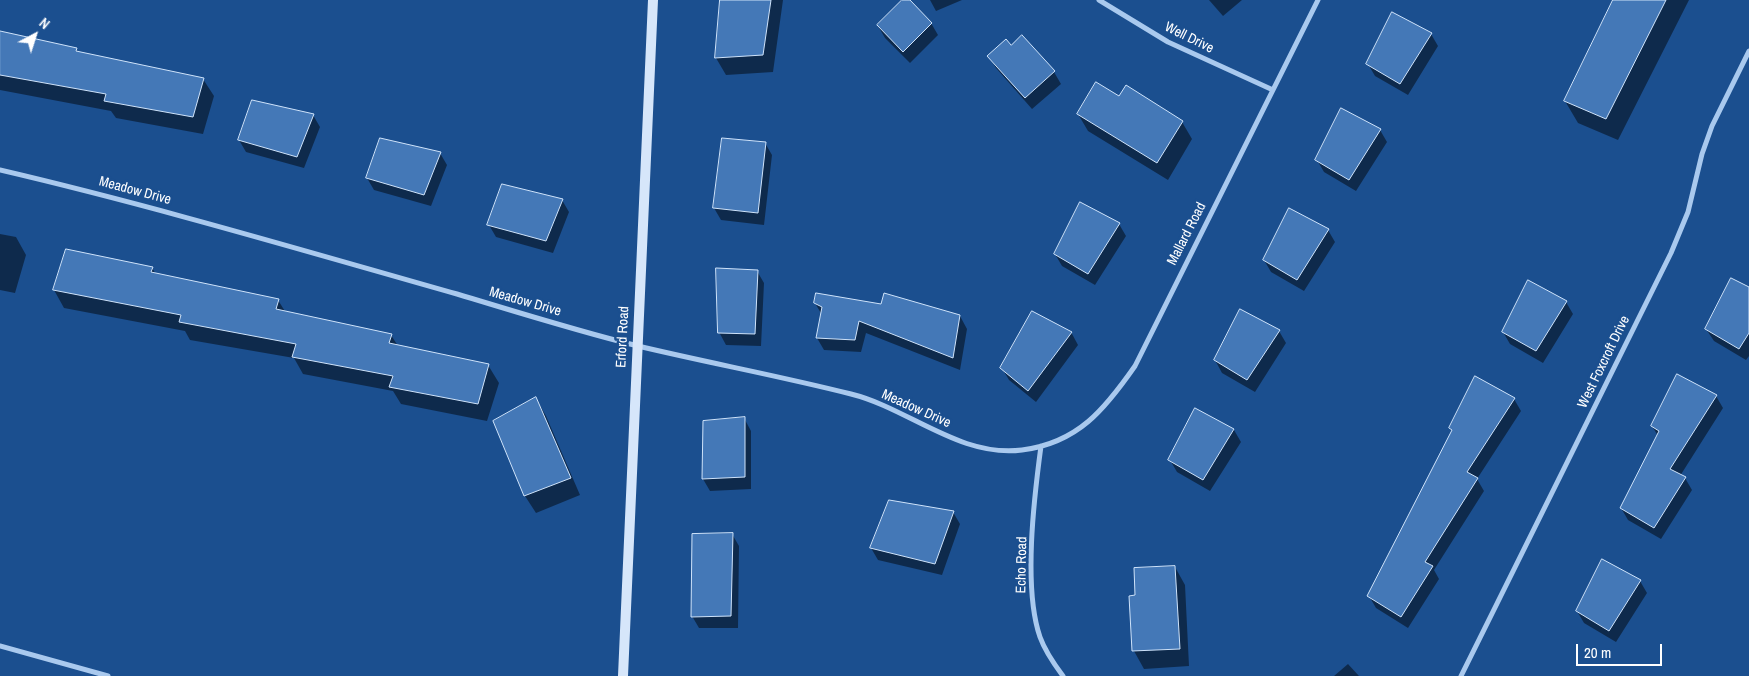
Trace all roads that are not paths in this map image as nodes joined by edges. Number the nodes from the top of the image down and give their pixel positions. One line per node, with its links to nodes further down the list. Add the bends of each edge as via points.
1 (653, 0): 7 (street, Erford Road)
2 (1099, 0): 5 (street, Well Drive, via 1168,42)
3 (1318, 0): 5 (street, Mallard Road)
4 (1749, 51): 13 (street, West Foxcroft Drive, via 1712,126 1688,212 1671,253)
5 (1273, 90): 8 (street, Mallard Road, via 1135,366 1096,417 1073,433)
6 (0, 170): 7 (street, Meadow Drive, via 123,199)
7 (636, 346): 8 (street, Meadow Drive, via 856,395 964,442 998,450 1021,451); 11 (street, Erford Road)
8 (1041, 446): 12 (street, Echo Road, via 1032,552 1032,605 1040,637 1053,664)
9 (0, 646): 10 (street)
10 (108, 676)
11 (623, 676)
12 (1063, 676)
13 (1461, 676)

